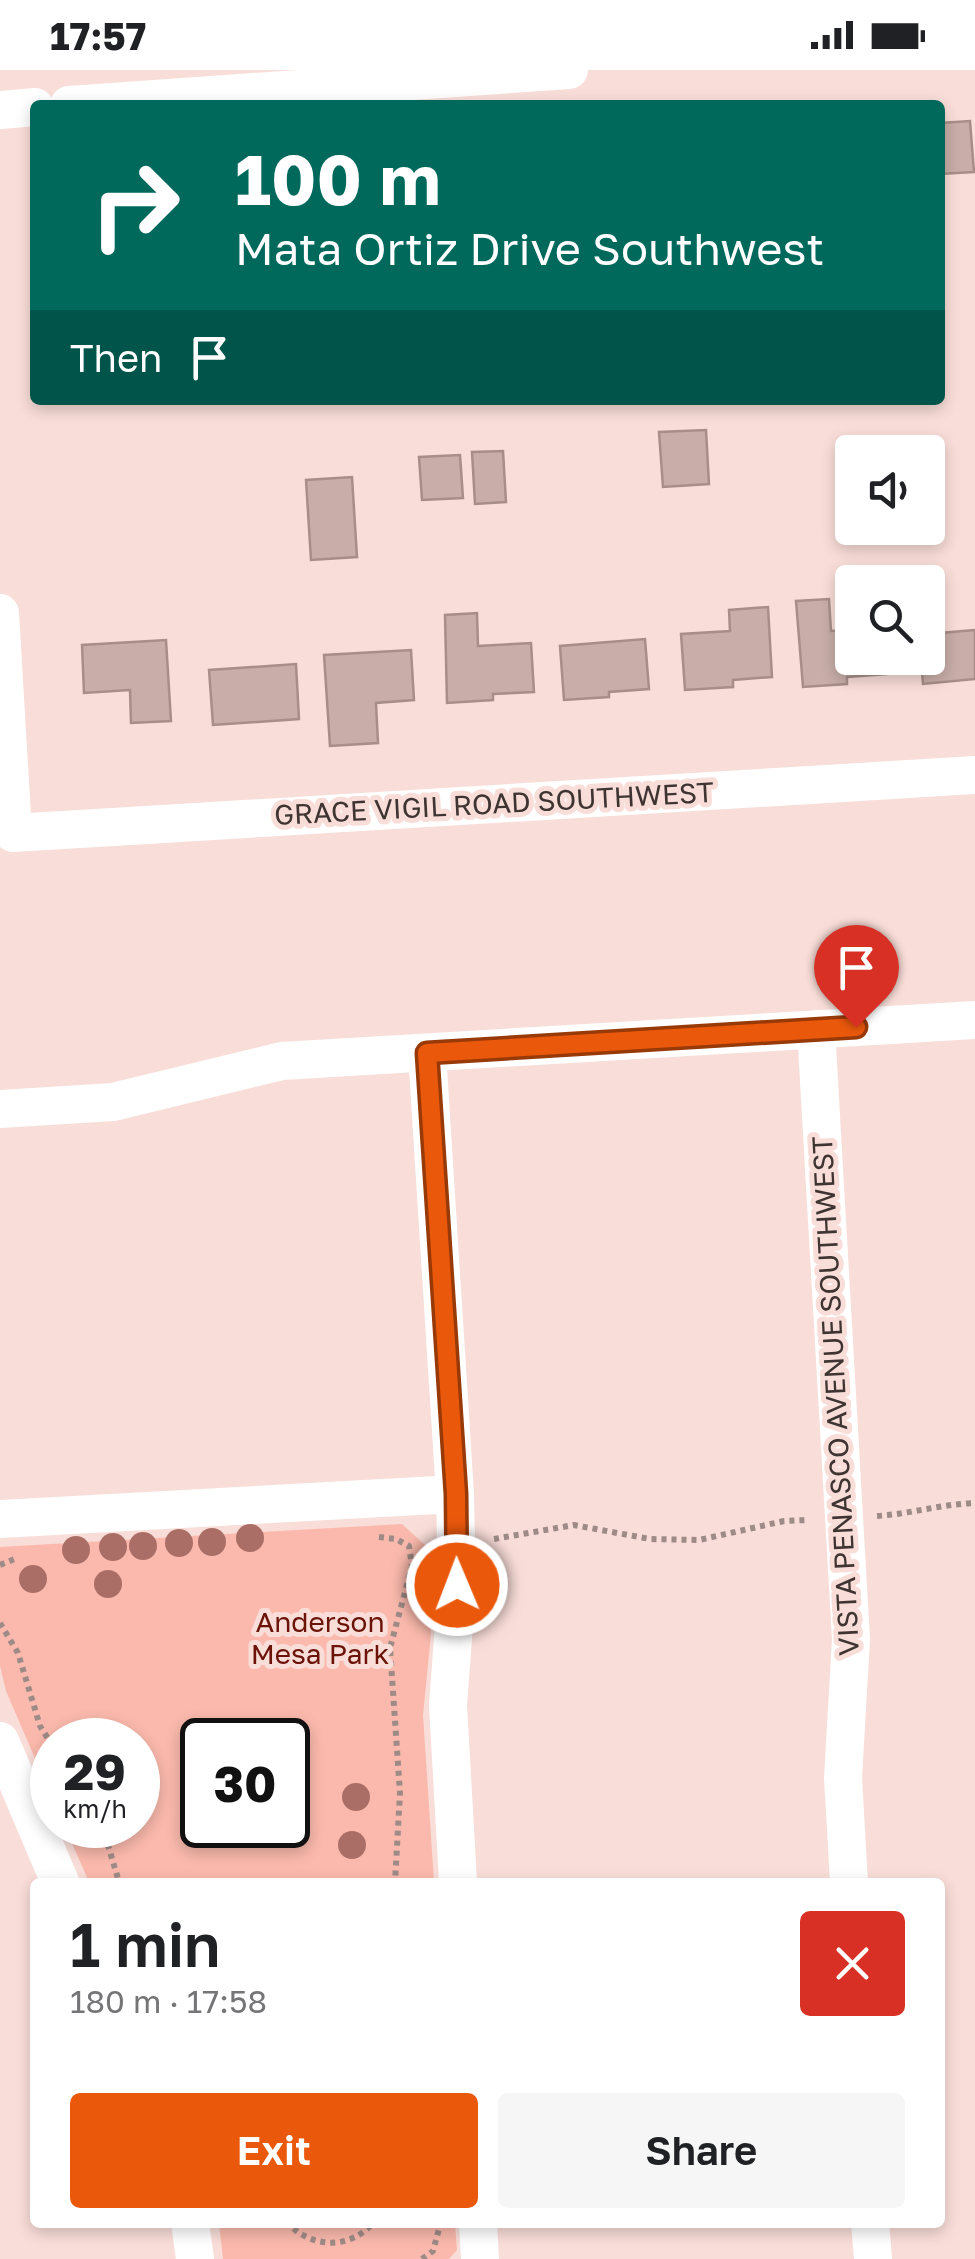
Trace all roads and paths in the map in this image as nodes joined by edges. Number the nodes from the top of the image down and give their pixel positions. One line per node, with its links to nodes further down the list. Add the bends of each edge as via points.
1 (570, 70): 2 (street)
2 (141, 100)
3 (30, 108): 4 (street)
4 (0, 110)
5 (0, 614): 6 (street, GRACE VIGIL ROAD SOUTHWEST, via 12,833)
6 (975, 774)
7 (975, 1020): 8 (street)
8 (816, 1029): 9 (street); 27 (street, VISTA PENASCO AVENUE SOUTHWEST, via 850,1639 842,1778)
9 (427, 1053): 10 (street, via 282,1061 113,1102); 11 (street)
10 (0, 1108)
11 (456, 1494): 14 (street); 26 (street, via 448,1705)
12 (975, 1503): 13 (path)
13 (876, 1516)
14 (0, 1519)
15 (808, 1520): 16 (path, via 699,1540 574,1525)
16 (494, 1539)
17 (408, 1546): 25 (path, via 412,1566 390,1648 400,1794)
18 (0, 1623): 19 (path, via 18,1654)
19 (38, 1718)
20 (0, 1741): 21 (street)
21 (15, 1820): 23 (street)
22 (109, 1848): 24 (path)
23 (57, 1878)
24 (118, 1878)
25 (395, 1878)
26 (458, 1878)
27 (849, 1878)
28 (191, 2228): 34 (street)
29 (291, 2228): 30 (path, via 332,2244)
30 (366, 2228)
31 (437, 2228): 35 (path, via 433,2251)
32 (478, 2228): 36 (street)
33 (870, 2228): 37 (street)
34 (195, 2259)
35 (422, 2259)
36 (480, 2259)
37 (873, 2259)

